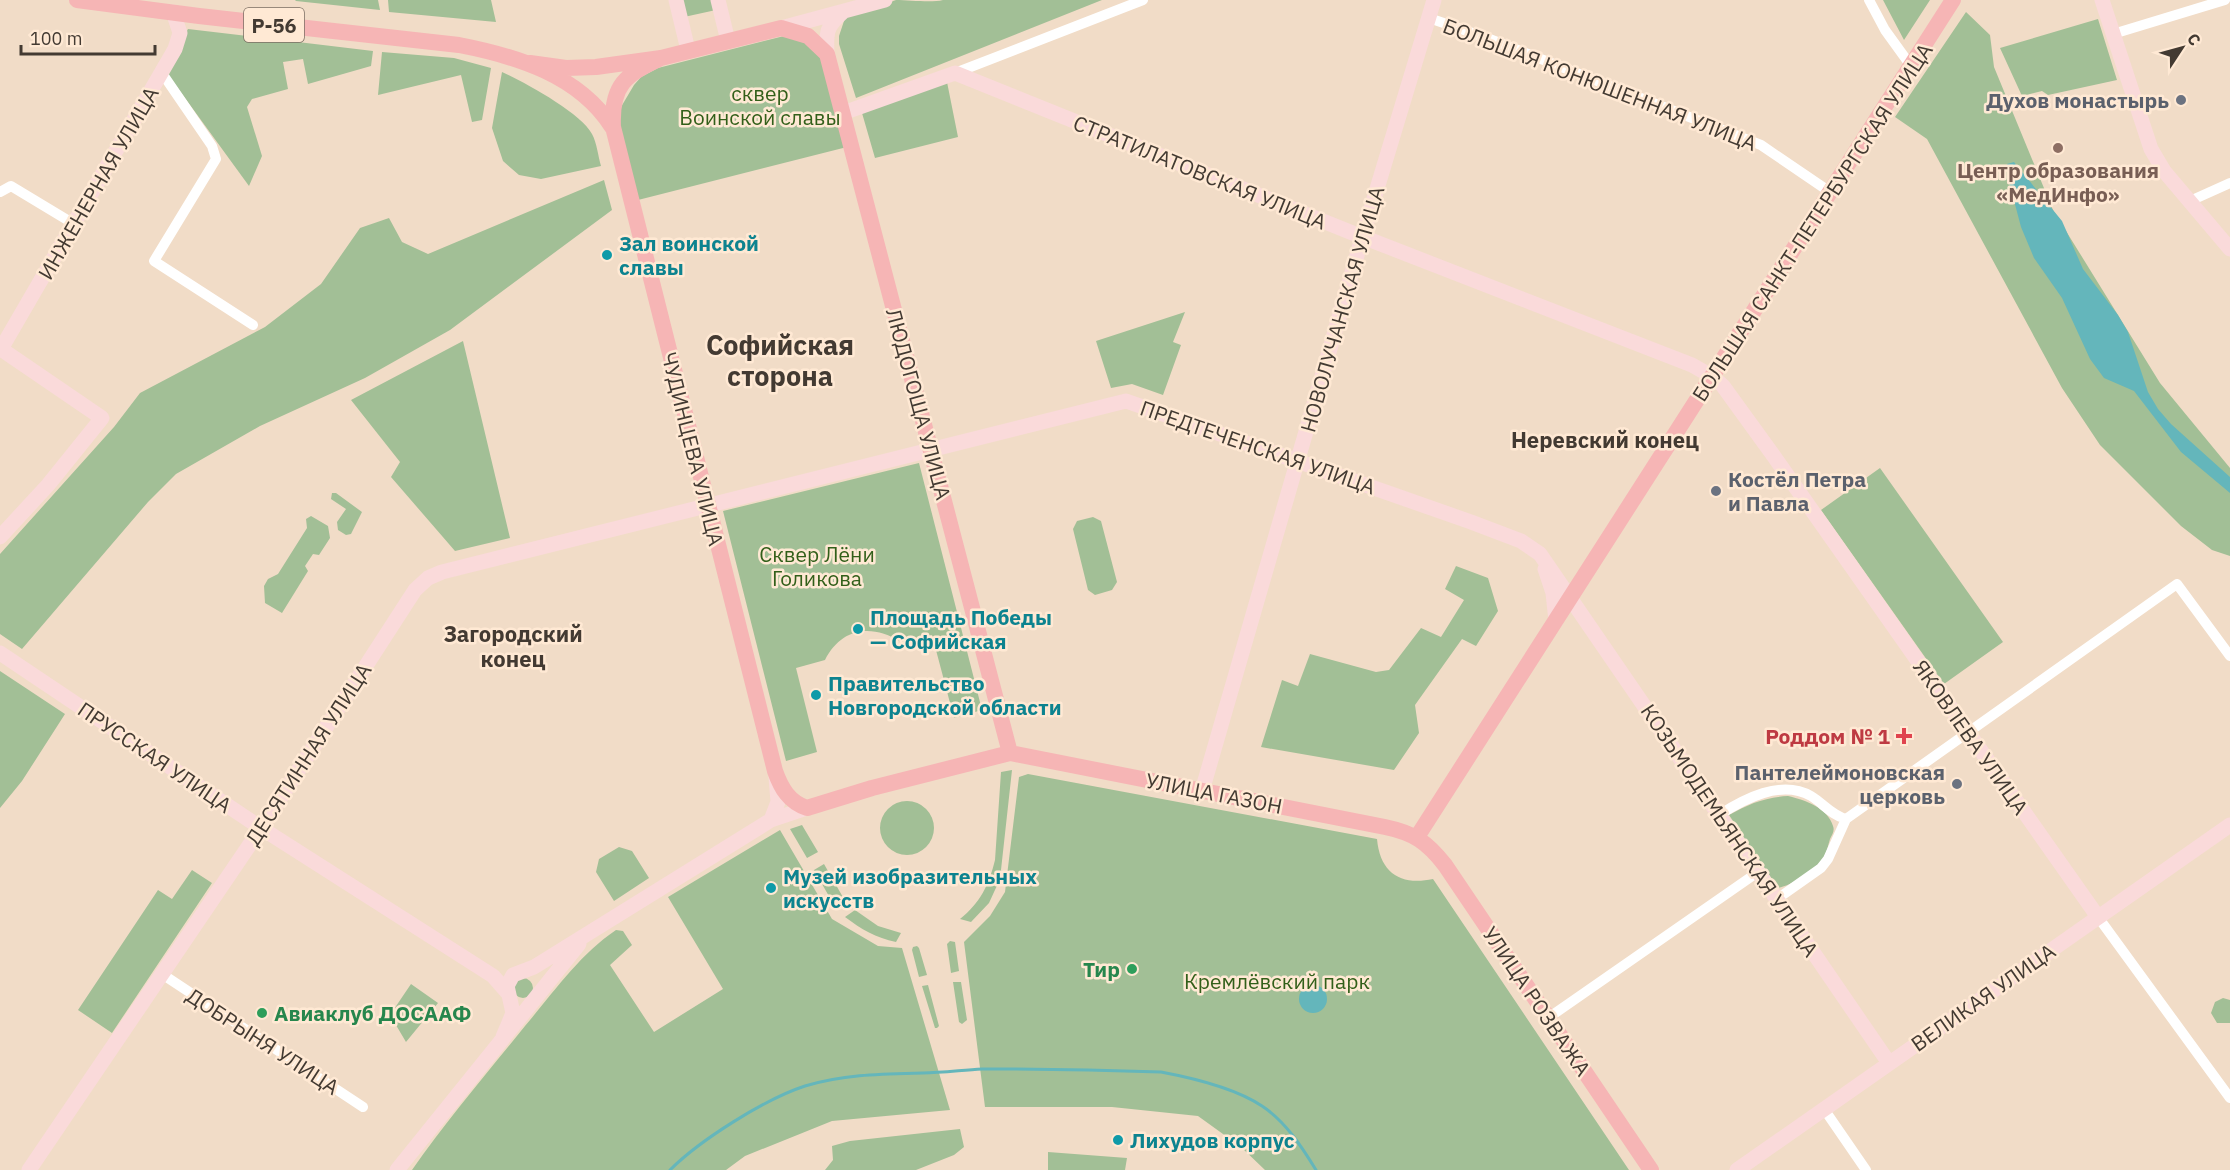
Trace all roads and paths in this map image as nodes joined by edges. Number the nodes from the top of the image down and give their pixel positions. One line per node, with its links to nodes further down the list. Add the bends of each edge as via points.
1 (77, 0): 11 (main road, Р-56)
2 (676, 0): 17 (street)
3 (718, 0): 16 (street)
4 (885, 0): 12 (street)
5 (1143, 0): 23 (street)
6 (1434, 0): 13 (street, НОВОЛУЧАНСКАЯ УЛИЦА)
7 (1869, 0): 21 (street)
8 (1953, 0): 21 (main road, БОЛЬШАЯ САНКТ-ПЕТЕРБУРГСКАЯ УЛИЦА)
9 (2102, 0): 15 (street)
10 (2225, 0): 15 (street)
11 (171, 6): 20 (main road, Р-56, via 459,45); 22 (street, ИНЖЕНЕРНАЯ УЛИЦА, via 180,37)
12 (844, 12): 14 (street); 18 (street, ЛЮДОГОЩА УЛИЦА, via 828,29)
13 (1429, 18): 28 (street, БОЛЬШАЯ КОНЮШЕННАЯ УЛИЦА, via 1761,145); 31 (street, НОВОЛУЧАНСКАЯ УЛИЦА)
14 (781, 28): 16 (main road); 18 (main road, via 808,36)
15 (2113, 34): 29 (street, via 2151,149)
16 (728, 41): 17 (main road)
17 (688, 50): 19 (main road)
18 (827, 54): 24 (main road, ЛЮДОГОЩА УЛИЦА)
19 (661, 58): 20 (main road, via 596,67); 25 (main road, ЧУДИНЦЕВА УЛИЦА, via 623,82 612,104)
20 (530, 63): 25 (main road, ЧУДИНЦЕВА УЛИЦА, via 587,97)
21 (1911, 66): 28 (main road, БОЛЬШАЯ САНКТ-ПЕТЕРБУРГСКАЯ УЛИЦА)
22 (162, 73): 30 (street, ИНЖЕНЕРНАЯ УЛИЦА); 33 (street, via 212,146 216,159 154,261)
23 (955, 73): 24 (street); 31 (street, СТРАТИЛАТОВСКАЯ УЛИЦА)
24 (843, 113): 36 (main road, ЛЮДОГОЩА УЛИЦА)
25 (613, 128): 38 (main road, ЧУДИНЦЕВА УЛИЦА)
26 (2230, 183): 29 (street)
27 (0, 192): 30 (street, via 11,186)
28 (1830, 192): 35 (main road, БОЛЬШАЯ САНКТ-ПЕТЕРБУРГСКАЯ УЛИЦА)
29 (2190, 201): 32 (street)
30 (74, 224): 34 (street, ИНЖЕНЕРНАЯ УЛИЦА)
31 (1362, 237): 35 (street, СТРАТИЛАТОВСКАЯ УЛИЦА, via 1692,365); 37 (street, НОВОЛУЧАНСКАЯ УЛИЦА)
32 (2230, 249)
33 (253, 325)
34 (0, 349): 39 (street, via 102,418)
35 (1713, 377): 41 (main road, БОЛЬШАЯ САНКТ-ПЕТЕРБУРГСКАЯ УЛИЦА); 45 (street, ЯКОВЛЕВА УЛИЦА, via 1773,455)
36 (931, 450): 37 (street, ПРЕДТЕЧЕНСКАЯ УЛИЦА, via 1126,401); 38 (street, ПРЕДТЕЧЕНСКАЯ УЛИЦА); 46 (main road, ЛЮДОГОЩА УЛИЦА)
37 (1297, 461): 40 (street, ПРЕДТЕЧЕНСКАЯ УЛИЦА, via 1521,541); 48 (street, НОВОЛУЧАНСКАЯ УЛИЦА)
38 (707, 507): 47 (main road, ЧУДИНЦЕВА УЛИЦА); 54 (street, ДЕСЯТИННАЯ УЛИЦА, via 428,578 415,590)
39 (0, 537)
40 (1540, 555): 41 (street, ПРЕДТЕЧЕНСКАЯ УЛИЦА); 42 (street, via 1553,593)
41 (1570, 597): 42 (main road, БОЛЬШАЯ САНКТ-ПЕТЕРБУРГСКАЯ УЛИЦА); 50 (street, КОЗЬМОДЕМЬЯНСКАЯ УЛИЦА)
42 (1556, 621): 55 (main road, БОЛЬШАЯ САНКТ-ПЕТЕРБУРГСКАЯ УЛИЦА)
43 (0, 653): 54 (street, ПРУССКАЯ УЛИЦА)
44 (2230, 656): 45 (street, via 2177,584)
45 (1968, 732): 51 (street); 58 (street, ЯКОВЛЕВА УЛИЦА)
46 (1010, 753): 48 (main road, УЛИЦА ГАЗОН); 49 (main road)
47 (775, 771): 49 (main road, ЧУДИНЦЕВА УЛИЦА, via 790,798); 52 (street, ЧУДИНЦЕВА УЛИЦА, via 778,802)
48 (1202, 791): 55 (main road, УЛИЦА ГАЗОН, via 1392,828)
49 (807, 808): 52 (street)
50 (1719, 814): 51 (street, via 1757,795 1794,790 1810,795); 56 (street, КОЗЬМОДЕМЬЯНСКАЯ УЛИЦА)
51 (1845, 819): 57 (street, via 1821,868)
52 (771, 820): 59 (street)
53 (2230, 825): 58 (street, ВЕЛИКАЯ УЛИЦА)
54 (261, 828): 61 (street, ДЕСЯТИННАЯ УЛИЦА); 62 (street, ПРУССКАЯ УЛИЦА)
55 (1417, 837): 65 (main road, УЛИЦА РОЗВАЖА, via 1445,865)
56 (1758, 872): 57 (street, КОЗЬМОДЕМЬЯНСКАЯ УЛИЦА); 65 (street)
57 (1777, 899): 67 (street, КОЗЬМОДЕМЬЯНСКАЯ УЛИЦА)
58 (2098, 917): 67 (street, ВЕЛИКАЯ УЛИЦА); 68 (street, ЯКОВЛЕВА УЛИЦА)
59 (592, 932): 60 (street, via 534,967); 64 (street)
60 (516, 973): 62 (street); 63 (street, via 507,986); 64 (street, via 526,972 537,978)
61 (162, 974): 69 (street, ДОБРЫНЯ УЛИЦА); 72 (street, ДЕСЯТИННАЯ УЛИЦА)
62 (493, 976): 63 (street, ПРУССКАЯ УЛИЦА)
63 (508, 995): 64 (street, via 521,1005); 66 (street, via 513,1013)
64 (535, 999): 66 (street)
65 (1548, 1018): 74 (main road, УЛИЦА РОЗВАЖА)
66 (503, 1037): 71 (street)
67 (1889, 1063): 70 (street, ВЕЛИКАЯ УЛИЦА)
68 (2230, 1098)
69 (363, 1107)
70 (1824, 1109): 75 (street, ВЕЛИКАЯ УЛИЦА); 76 (street)
71 (400, 1166): 73 (street)
72 (29, 1170)
73 (389, 1170)
74 (1651, 1170)
75 (1737, 1170)
76 (1866, 1170)

